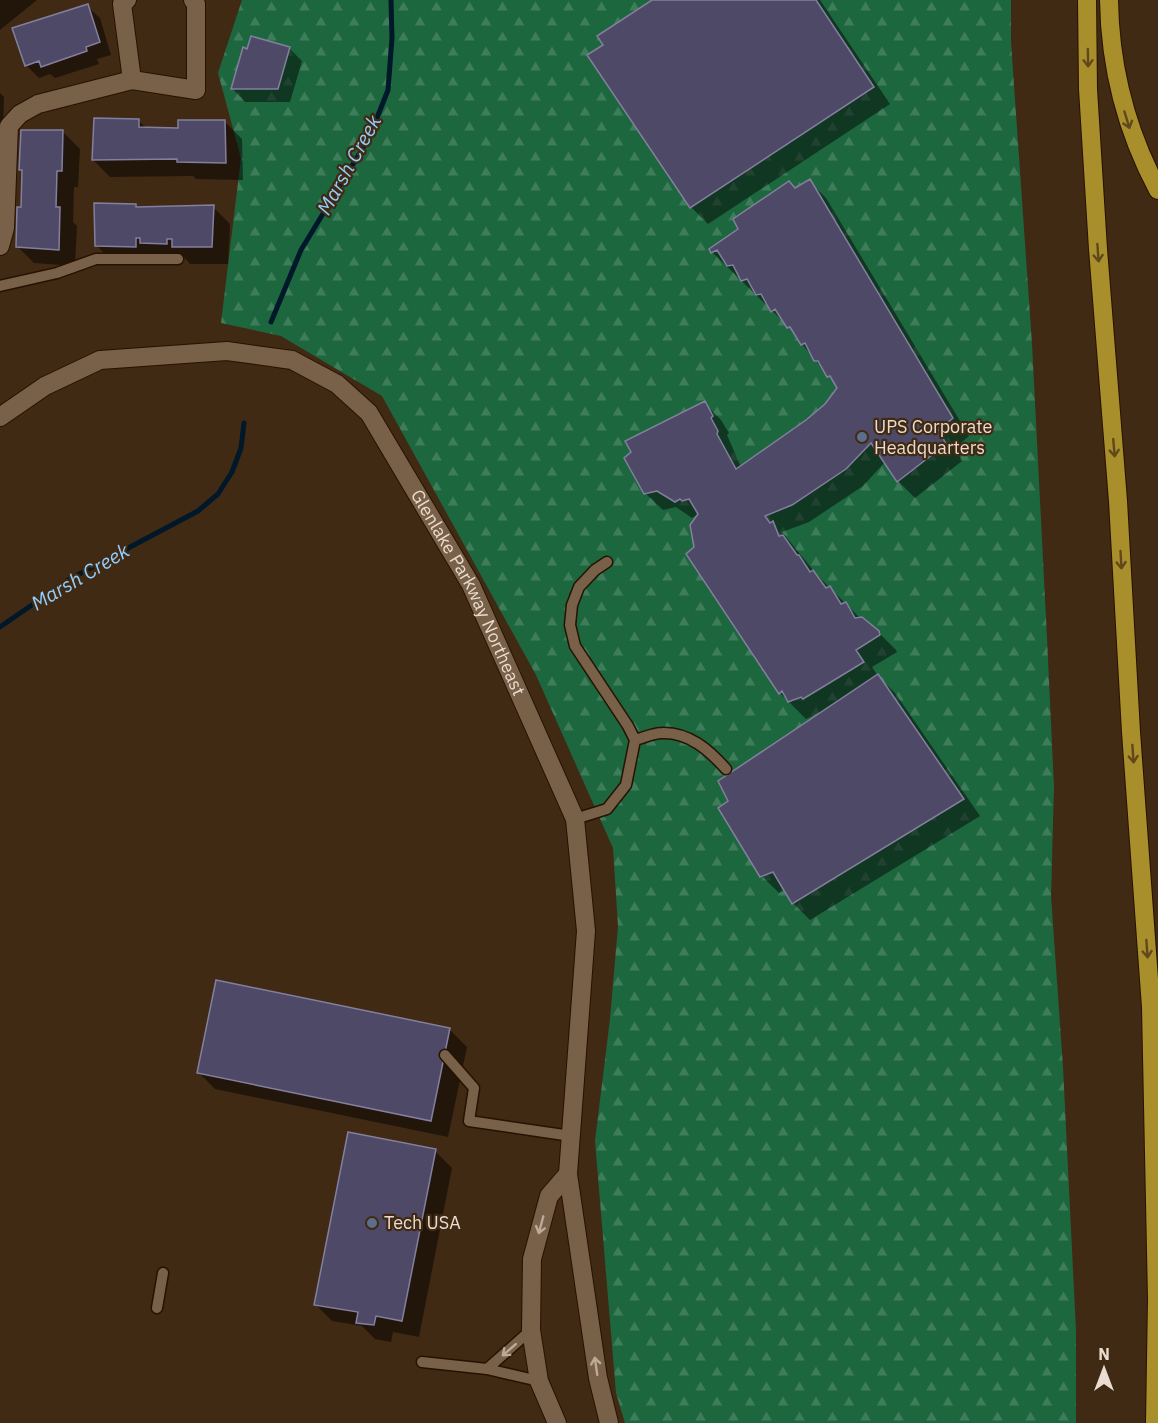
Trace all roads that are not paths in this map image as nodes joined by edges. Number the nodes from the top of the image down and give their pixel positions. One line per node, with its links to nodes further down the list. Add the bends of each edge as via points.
1 (128, 0): 5 (street, via 122,4)
2 (193, 0): 5 (street, via 196,90)
3 (1088, 0): 27 (highway, one-way to 27, via 1088,89 1150,1007 1157,1299)
4 (1109, 0): 7 (highway, one-way to 7, via 1112,54 1128,124)
5 (132, 80): 6 (street, via 38,104 20,114 9,126)
6 (3, 165): 8 (street, via 5,228)
7 (1158, 190)
8 (0, 246)
9 (178, 259): 10 (lane, via 96,259)
10 (0, 286)
11 (0, 417): 15 (street, Glenlake Parkway Northeast, via 45,386 100,360 227,351 292,360 337,384 369,413 471,585)
12 (607, 562): 13 (lane, via 579,587 570,625 575,646)
13 (635, 740): 14 (lane, via 661,733 685,736 708,749); 15 (lane, via 626,785 607,810)
14 (726, 769)
15 (575, 819): 17 (street, Glenlake Parkway Northeast, via 586,931)
16 (445, 1054): 17 (lane, via 474,1088 469,1121)
17 (571, 1136): 18 (street, Glenlake Parkway Northeast)
18 (568, 1174): 21 (street, one-way to 21, via 549,1196 532,1259); 26 (street, Glenlake Parkway Northeast, one-way to 18, via 598,1378)
19 (164, 1273): 20 (lane)
20 (157, 1308)
21 (531, 1330): 23 (lane, one-way to 23); 24 (street)
22 (422, 1362): 23 (lane)
23 (486, 1369): 24 (lane)
24 (539, 1381): 25 (street)
25 (557, 1423)
26 (609, 1423)
27 (1155, 1423)

